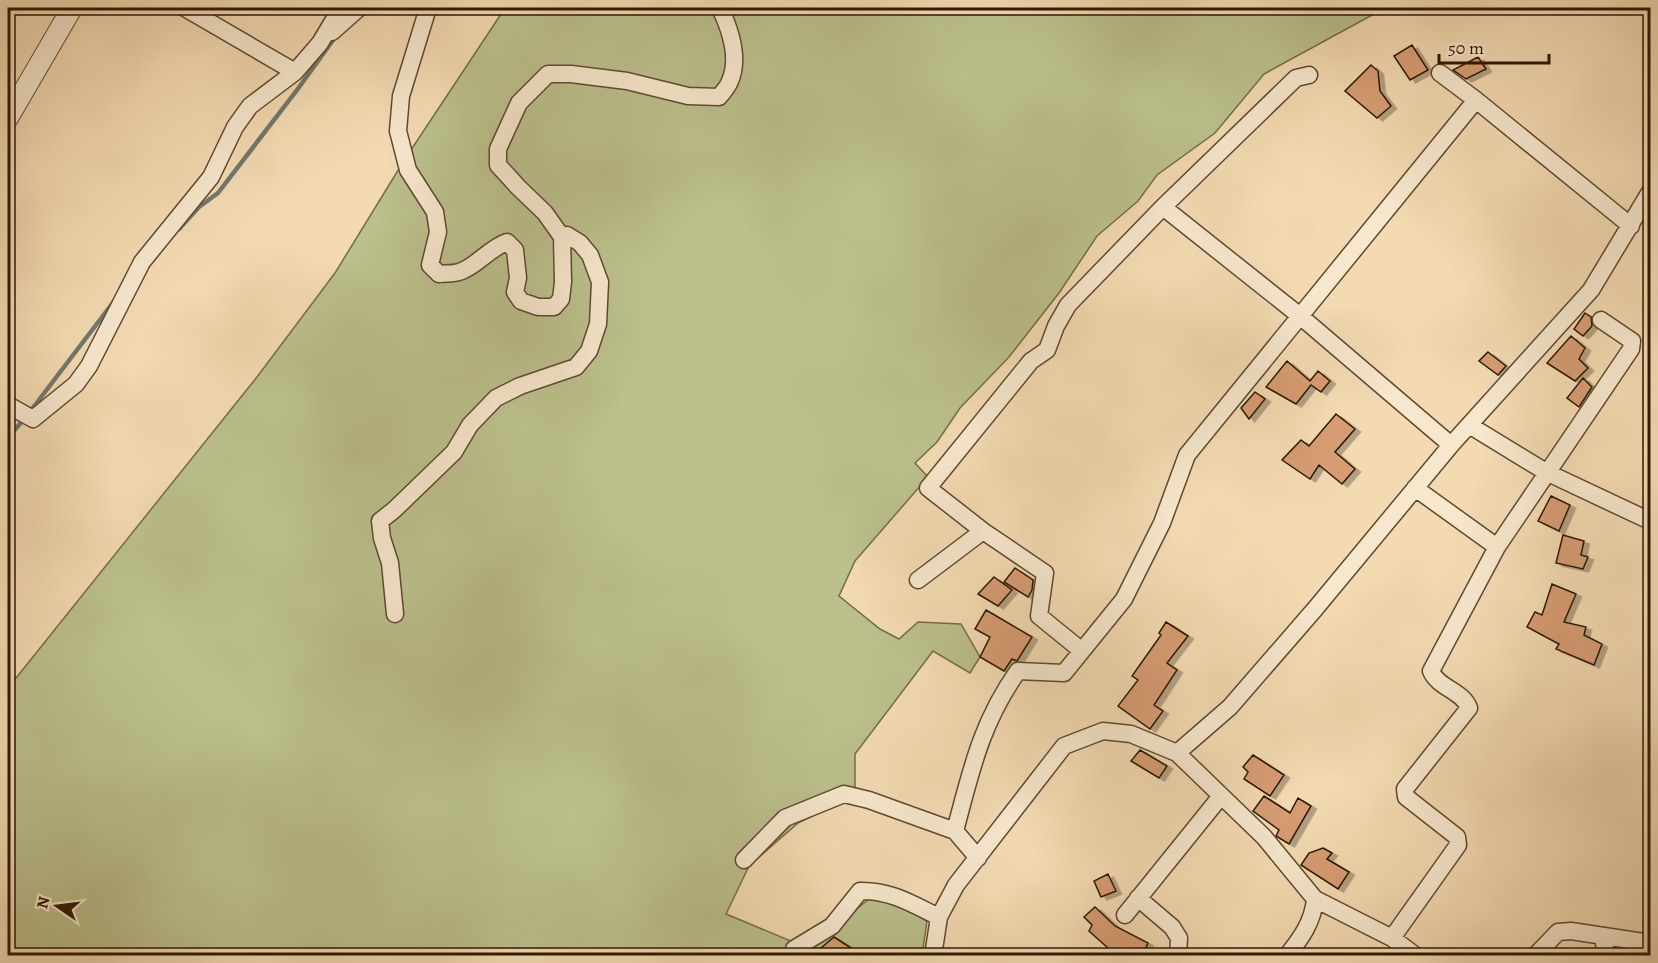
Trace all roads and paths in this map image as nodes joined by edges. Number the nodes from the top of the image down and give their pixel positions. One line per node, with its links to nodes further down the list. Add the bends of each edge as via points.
1 (72, 8): 12 (street)
2 (185, 8): 8 (street)
3 (341, 8): 7 (street)
4 (359, 8): 7 (street)
5 (428, 8): 16 (street, via 401,96 398,131 408,170 435,212 438,232 430,265 440,274 459,272 507,242 515,250 515,292 520,301 554,307 561,299 563,282)
6 (720, 8): 16 (street, via 729,28 735,64 730,82 719,97 688,96 627,81 548,74 519,103 498,149 498,165 545,213)
7 (321, 43): 8 (street)
8 (295, 72): 19 (street, via 250,106 235,127 211,177 142,262 76,384 33,419)
9 (1440, 73): 11 (street)
10 (1309, 75): 14 (street, via 1296,78)
11 (1476, 100): 15 (street); 17 (street)
12 (8, 118)
13 (1650, 192): 15 (street)
14 (1163, 207): 17 (street); 25 (street, via 1068,305 1047,351 1031,361 928,488)
15 (1631, 226): 20 (street, via 1591,290)
16 (562, 237): 28 (street, via 567,235 580,243 590,255 600,282 598,324 589,351 576,367 496,398 470,425 454,452 380,521 390,563)
17 (1300, 316): 21 (street); 29 (street, via 1187,455 1162,523 1124,599)
18 (1601, 320): 22 (street, via 1632,341 1631,349)
19 (8, 405)
20 (1469, 425): 21 (street); 22 (street)
21 (1451, 445): 23 (street)
22 (1546, 472): 24 (street); 26 (street)
23 (1415, 488): 26 (street); 30 (street, via 1230,707)
24 (1650, 521)
25 (983, 531): 27 (street); 29 (street, via 1045,573 1039,616)
26 (1497, 547): 40 (street, via 1431,672 1467,701 1469,708 1405,789 1407,797 1458,837 1458,845)
27 (918, 580)
28 (395, 614)
29 (1082, 651): 32 (street, via 1065,673 1018,671 1012,679 978,744)
30 (1177, 753): 31 (street); 33 (street, via 1131,734 1103,731 1064,747)
31 (1221, 796): 35 (street); 36 (street, via 1264,837)
32 (954, 831): 33 (street); 34 (street, via 844,794 785,818)
33 (978, 858): 38 (street, via 956,885)
34 (744, 860)
35 (1138, 898): 37 (street); 44 (street, via 1172,927 1179,938)
36 (1315, 899): 40 (street); 45 (street, via 1314,913)
37 (1125, 915)
38 (939, 917): 42 (street, via 898,897 860,891 832,926); 43 (street)
39 (1603, 936): 41 (street); 47 (street, via 1558,932); 48 (street)
40 (1392, 938): 46 (street)
41 (1650, 943)
42 (794, 949)
43 (933, 956)
44 (1178, 956)
45 (1287, 956)
46 (1416, 956)
47 (1534, 956)
48 (1606, 956)

